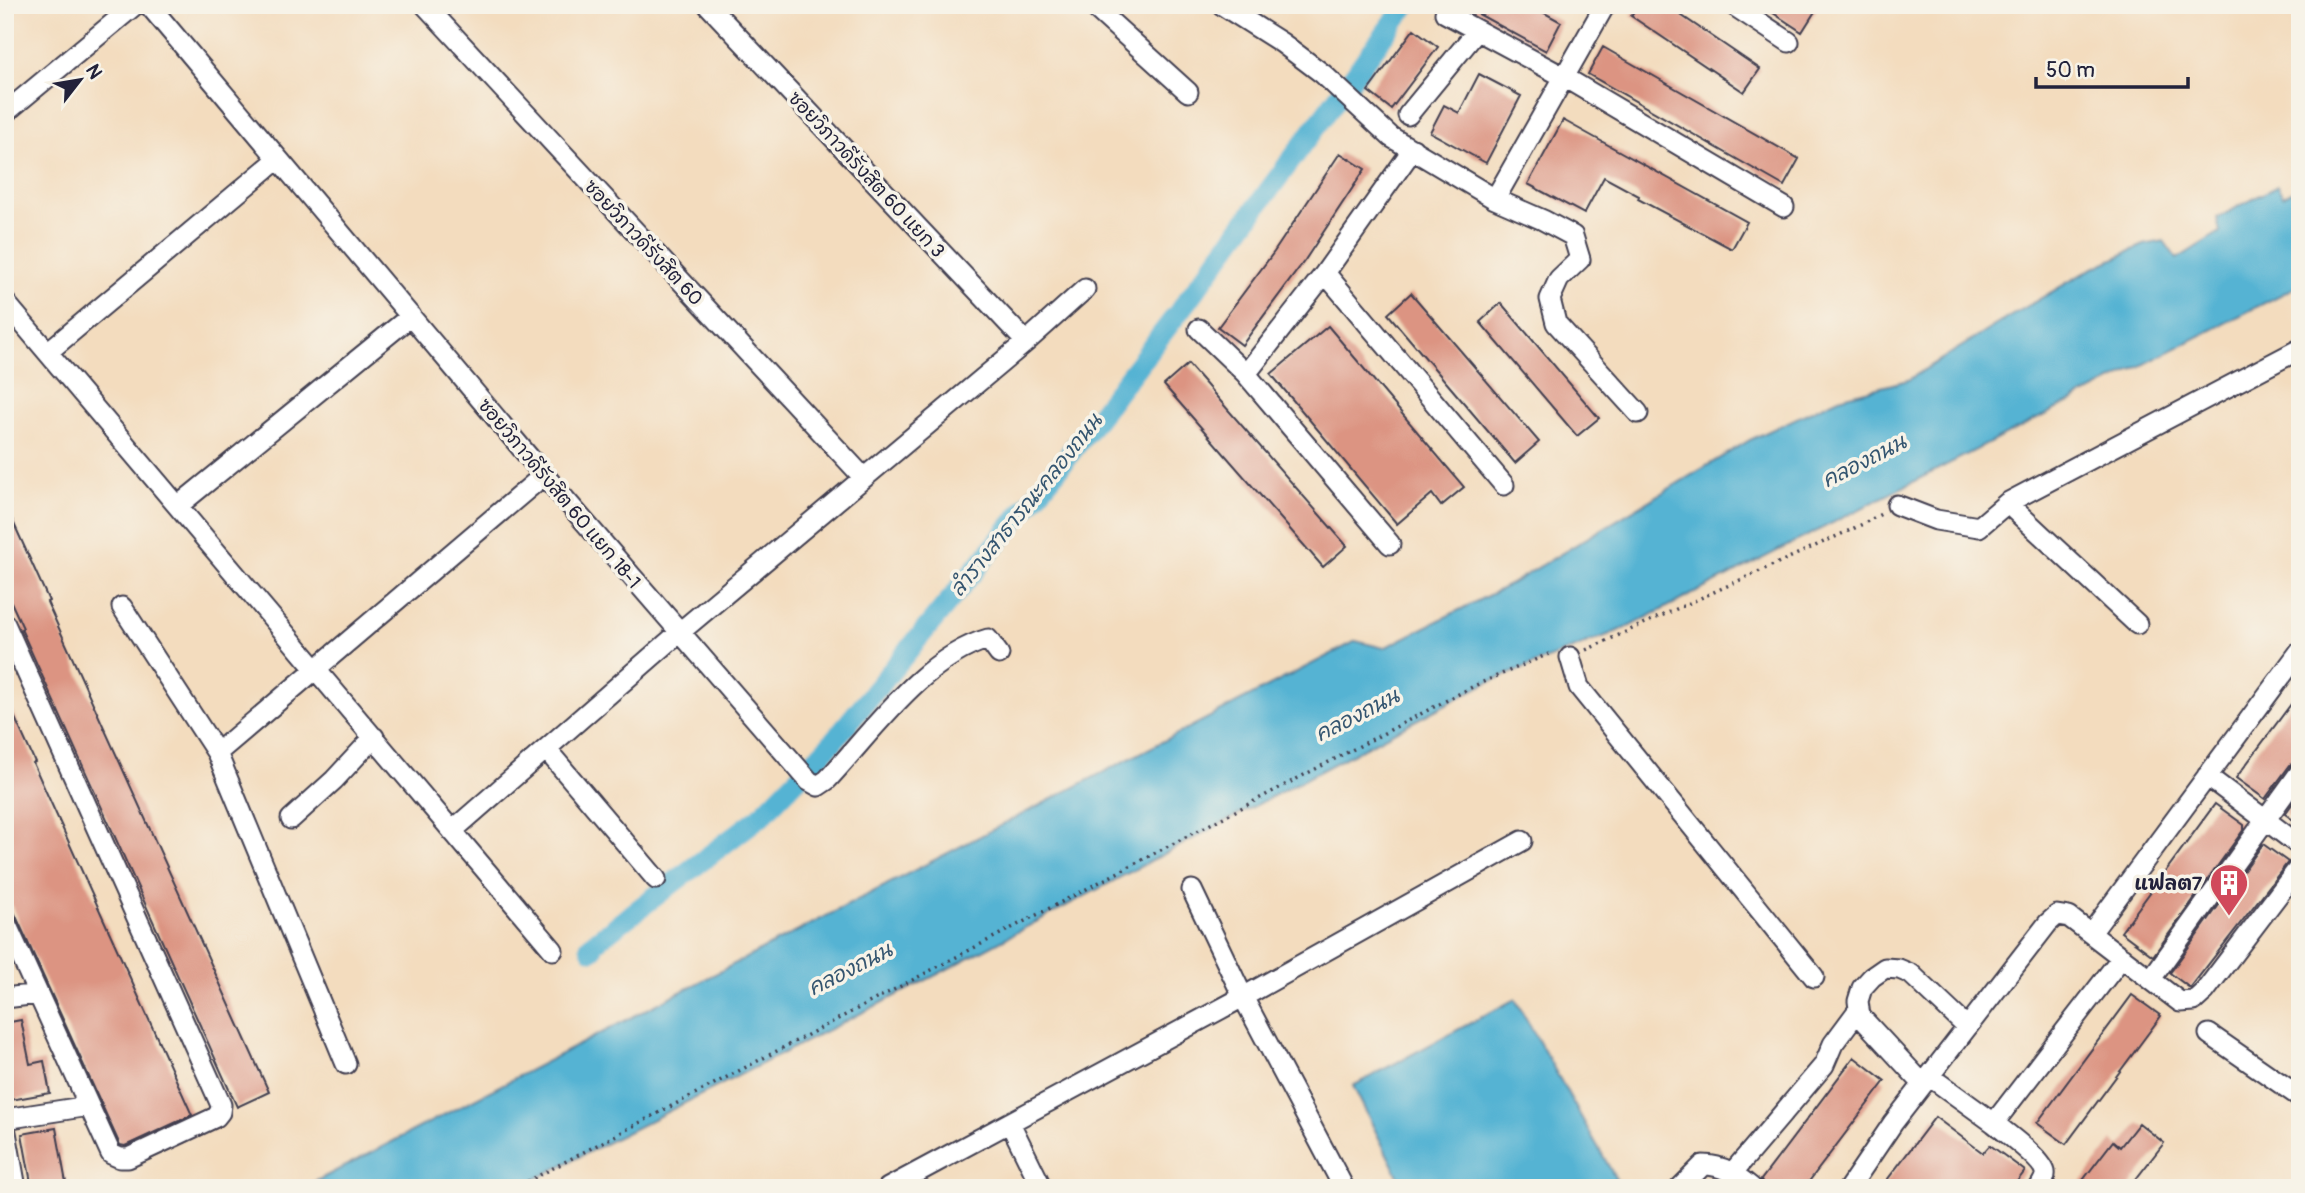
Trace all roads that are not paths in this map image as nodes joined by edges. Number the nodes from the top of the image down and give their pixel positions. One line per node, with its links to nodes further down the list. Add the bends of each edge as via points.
1 (135, 5): 14 (street)
2 (149, 5): 17 (street, ซอยวิภาวดีรังสิต 60 แยก 18-1)
3 (425, 5): 31 (street, ซอยวิภาวดีรังสิต 60)
4 (708, 5): 25 (street, ซอยวิภาวดีรังสิต 60 แยก 3)
5 (1092, 5): 13 (street)
6 (1222, 5): 16 (street, via 1282,43 1391,137)
7 (1605, 5): 12 (street)
8 (1733, 5): 11 (street)
9 (1446, 13): 10 (street)
10 (1477, 31): 12 (street); 15 (street)
11 (1789, 43)
12 (1563, 77): 18 (street); 19 (street)
13 (1188, 92)
14 (5, 113)
15 (1408, 116)
16 (1413, 149): 18 (street); 20 (street)
17 (278, 159): 23 (street, ซอยวิภาวดีรังสิต 60 แยก 18-1); 27 (street)
18 (1495, 199): 29 (street, via 1573,236 1580,259 1559,279 1550,299 1556,323)
19 (1784, 207)
20 (1325, 273): 28 (street); 32 (street)
21 (1085, 289): 25 (street)
22 (5, 302): 27 (street)
23 (411, 316): 30 (street, ซอยวิภาวดีรังสิต 60 แยก 18-1); 34 (street)
24 (1199, 329): 28 (street)
25 (1026, 342): 31 (street)
26 (2300, 349): 33 (street)
27 (48, 351): 34 (street)
28 (1246, 374): 36 (street)
29 (1638, 413)
30 (544, 475): 40 (street, ซอยวิภาวดีรังสิต 60 แยก 18-1); 44 (street)
31 (863, 478): 40 (street)
32 (1504, 485)
33 (2007, 503): 35 (street, via 1979,527 1936,520); 39 (street)
34 (179, 505): 44 (street)
35 (1897, 505)
36 (1390, 544)
37 (122, 607): 47 (street)
38 (5, 624): 73 (street, via 221,1105 216,1117 128,1158 111,1154)
39 (2137, 624)
40 (680, 632): 42 (street, ซอยวิภาวดีรังสิต 60 แยก 18-1, via 818,786 940,661 988,639); 46 (street)
41 (2300, 651): 49 (street)
42 (999, 654)
43 (1570, 657): 62 (street, via 1579,687)
44 (316, 667): 45 (street); 47 (street)
45 (374, 737): 50 (street); 52 (street)
46 (546, 749): 52 (street); 56 (street)
47 (217, 754): 70 (street)
48 (2300, 772): 51 (street)
49 (2207, 776): 51 (street); 59 (street)
50 (291, 819)
51 (2264, 819): 54 (street); 63 (street)
52 (452, 831): 60 (street)
53 (1522, 841): 66 (street)
54 (2300, 846)
55 (2300, 866): 63 (street, via 2194,1001 2180,1002)
56 (656, 879)
57 (1192, 890): 66 (street)
58 (5, 921): 64 (street)
59 (2091, 933): 61 (street); 68 (street, via 2069,917 2057,915)
60 (554, 950)
61 (2122, 957): 63 (street); 76 (street)
62 (1814, 977)
63 (2151, 979)
64 (38, 994): 65 (street); 73 (street)
65 (5, 998)
66 (1243, 998): 75 (street); 82 (street)
67 (1859, 1009): 68 (street, via 1862,988 1872,977 1885,968 1899,969 1911,974); 71 (street, via 1860,1016); 78 (street, via 1824,1065)
68 (1967, 1027): 71 (street)
69 (2209, 1034): 72 (street)
70 (346, 1064)
71 (1926, 1080): 76 (street); 85 (street)
72 (2300, 1097)
73 (89, 1106): 74 (street)
74 (5, 1119)
75 (1010, 1123): 80 (street); 81 (street)
76 (1994, 1123): 86 (street, via 2045,1171)
77 (5, 1127): 79 (street)
78 (1733, 1172): 83 (street, via 1703,1165); 84 (street)
79 (16, 1188)
80 (888, 1188)
81 (1042, 1188)
82 (1344, 1188)
83 (1679, 1188)
84 (1752, 1188)
85 (1849, 1188)
86 (2039, 1188)

